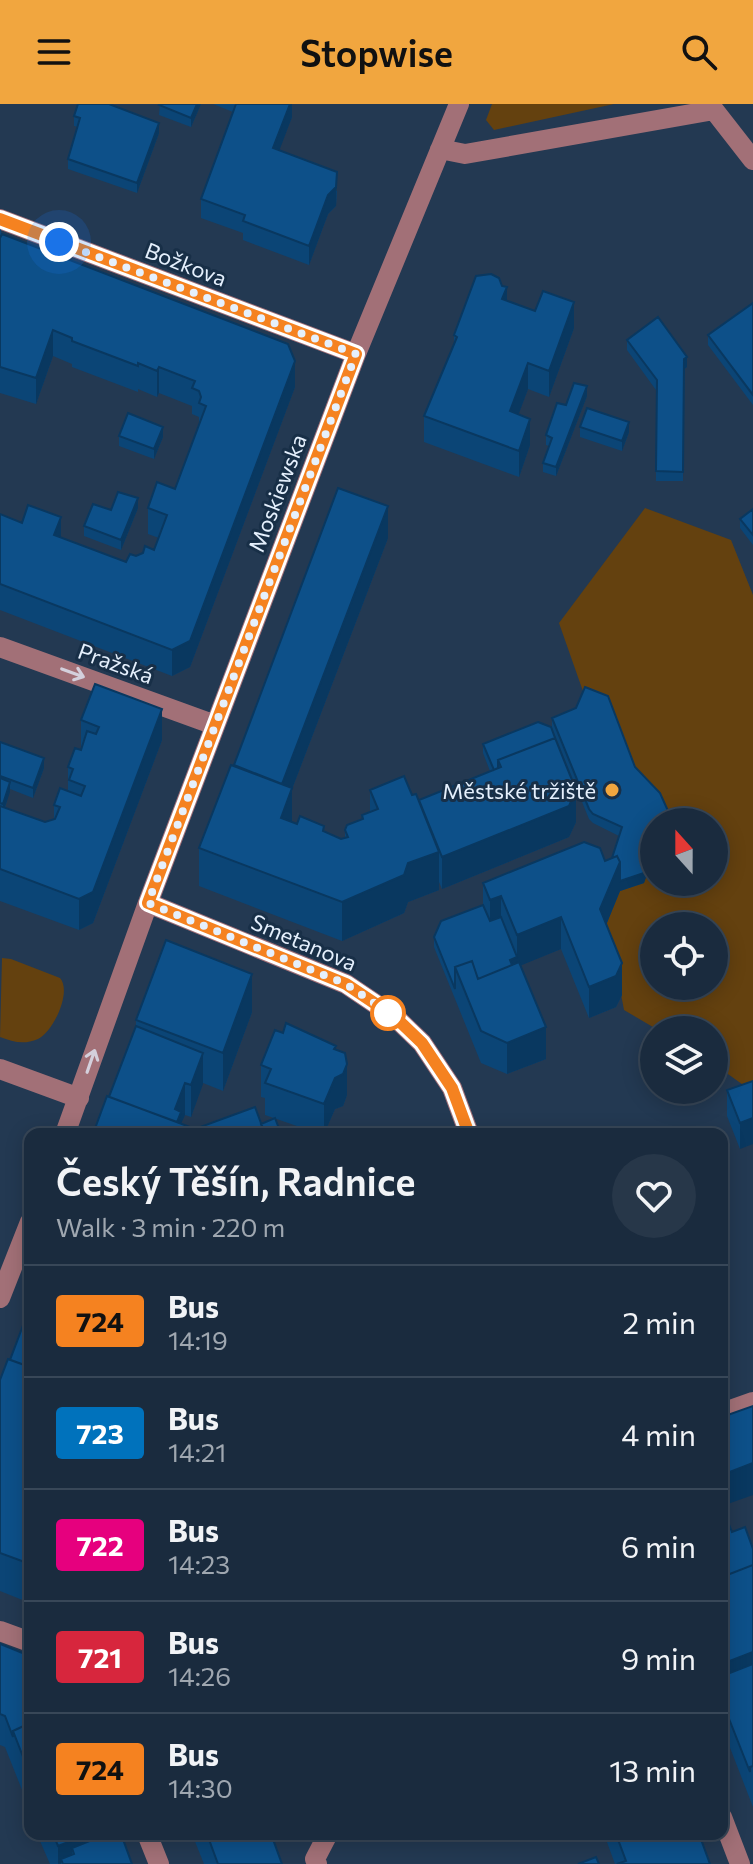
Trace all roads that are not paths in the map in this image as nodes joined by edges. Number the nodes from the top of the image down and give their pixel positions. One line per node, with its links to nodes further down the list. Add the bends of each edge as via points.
1 (459, 104): 2 (street, Moskiewska)
2 (440, 149): 3 (street, via 465,154 714,110); 5 (street, Moskiewska)
3 (753, 160)
4 (0, 219): 5 (street, Božkova)
5 (356, 354): 7 (street, Moskiewska)
6 (0, 647): 7 (street, Pražská, one-way to 7)
7 (215, 725): 8 (street, Moskiewska)
8 (148, 903): 10 (street, Moskiewska, one-way to 8); 12 (street, Smetanova, via 346,984 395,1017 422,1043 452,1088)
9 (0, 1069): 10 (street)
10 (79, 1098): 11 (street, Moskiewska)
11 (67, 1128)
12 (467, 1128)
13 (24, 1237): 14 (street)
14 (0, 1298)
15 (753, 1402): 16 (street)
16 (728, 1411)
17 (0, 1631): 18 (street)
18 (24, 1640)
19 (728, 1833): 24 (street)
20 (149, 1840): 22 (street)
21 (325, 1840): 23 (street)
22 (159, 1864)
23 (317, 1864)
24 (740, 1864)

